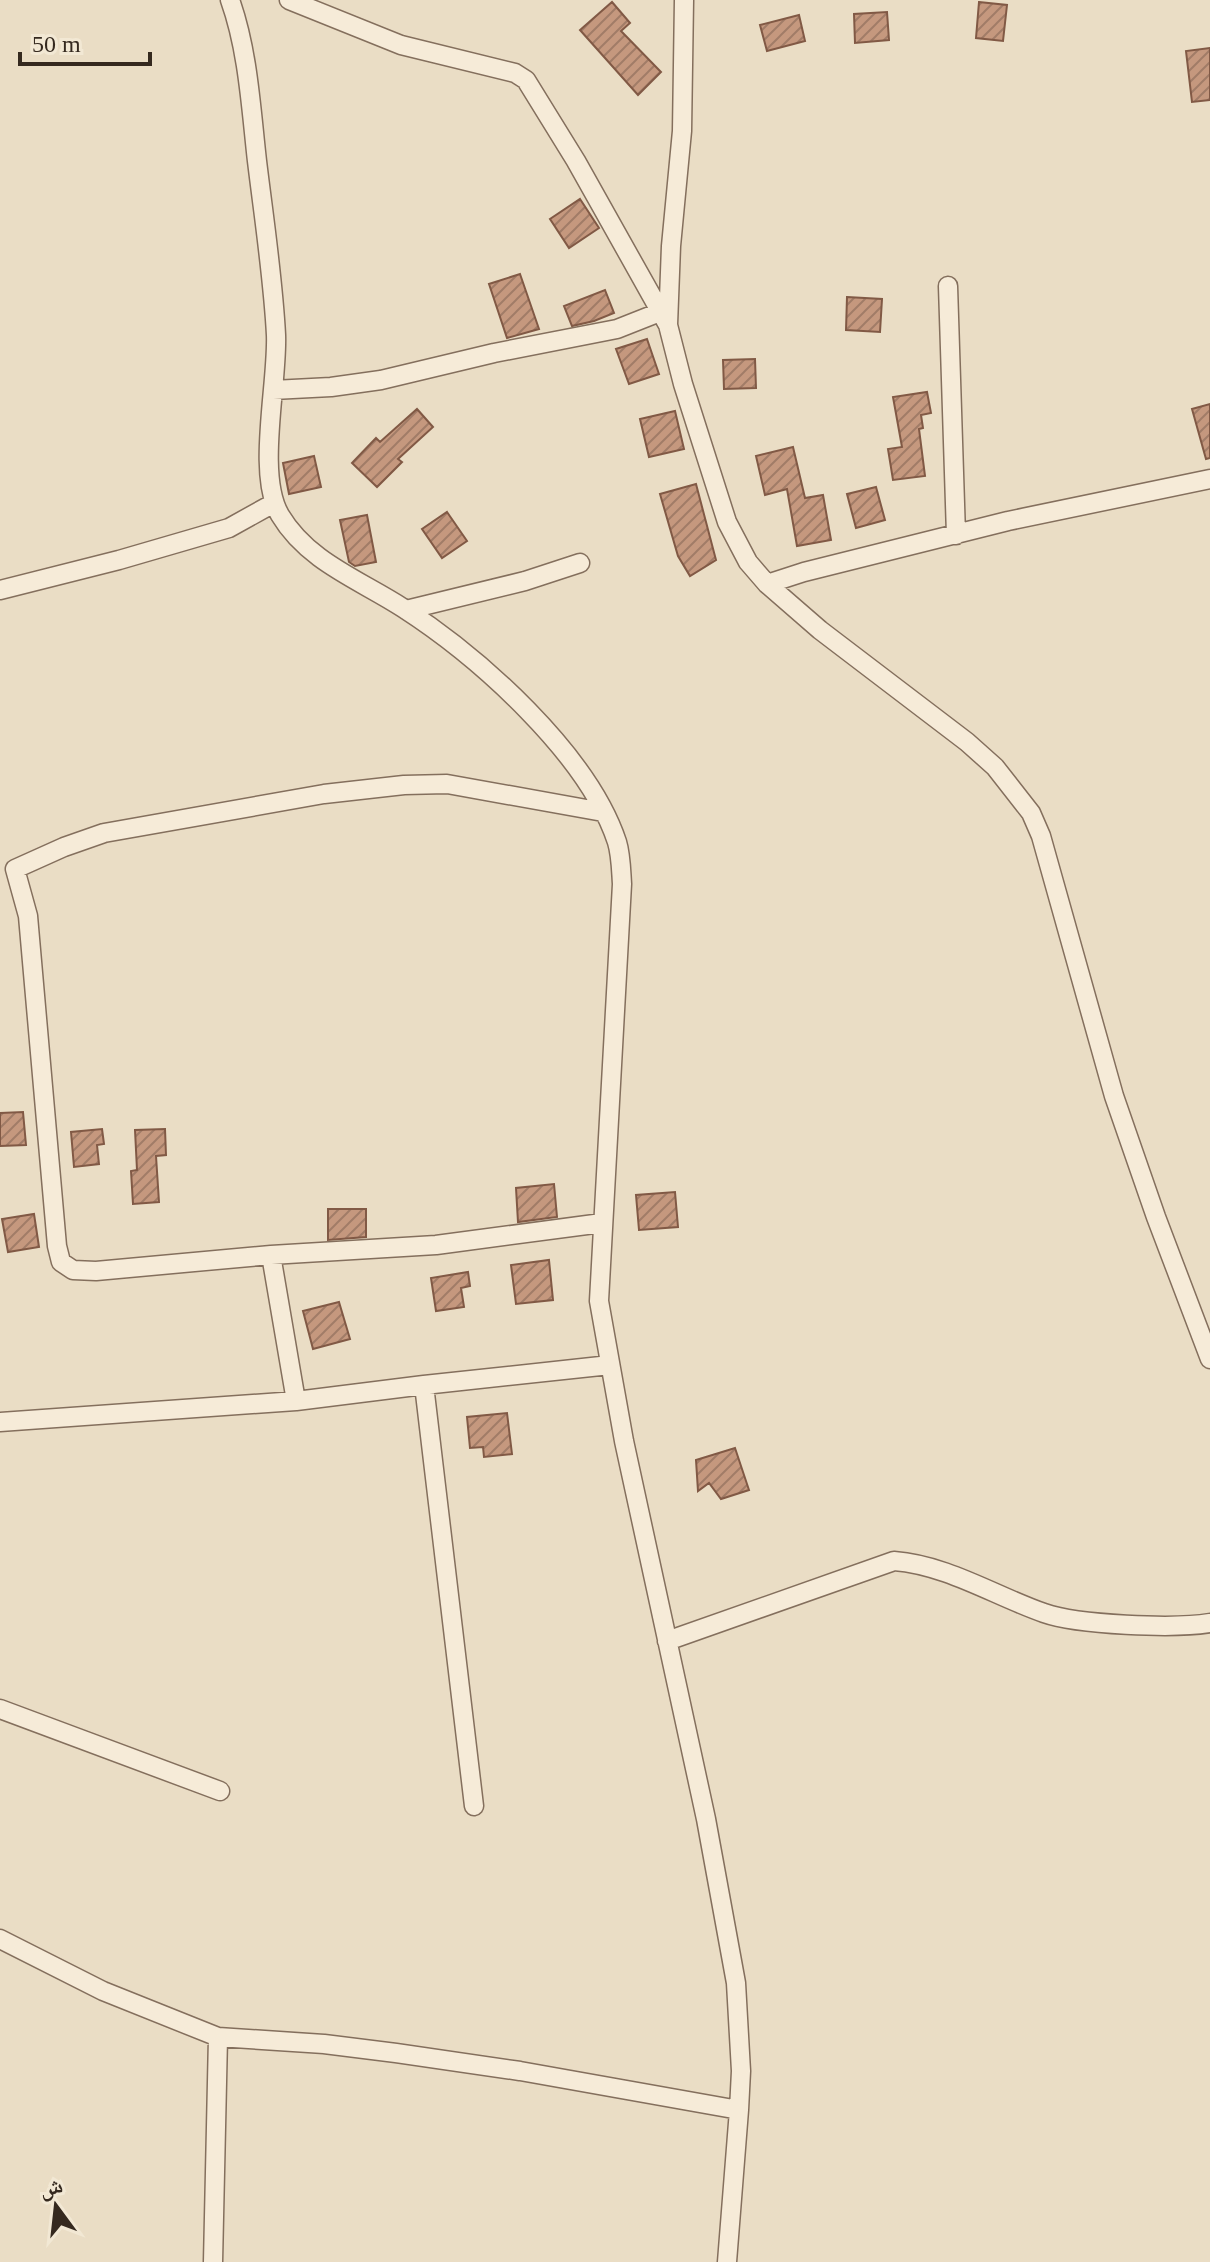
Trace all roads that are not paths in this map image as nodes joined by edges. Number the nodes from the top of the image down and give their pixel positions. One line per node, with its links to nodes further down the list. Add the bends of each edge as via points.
1 (230, 0): 6 (street, via 248,87 273,284)
2 (289, 0): 5 (street, via 401,45 526,80)
3 (684, 0): 5 (street, via 683,115)
4 (948, 286): 9 (street)
5 (664, 319): 6 (street, via 381,380); 11 (street, via 727,522 748,562)
6 (273, 390): 8 (street)
7 (1210, 479): 9 (street)
8 (274, 503): 12 (street, via 229,528); 13 (street, via 315,555)
9 (956, 535): 11 (street)
10 (580, 563): 13 (street)
11 (767, 584): 18 (street, via 967,742 995,767 1031,813 1114,1096)
12 (0, 590)
13 (406, 610): 14 (street, via 512,695 586,780)
14 (603, 812): 15 (street, via 447,784 404,785 104,833); 16 (street, via 617,841 622,884)
15 (8, 871): 17 (street, via 28,916 61,1262 73,1270 96,1271)
16 (602, 1223): 17 (street, via 436,1245); 19 (street, via 599,1301)
17 (271, 1255): 21 (street)
18 (1210, 1359)
19 (610, 1365): 20 (street); 24 (street)
20 (424, 1385): 21 (street); 27 (street)
21 (296, 1401): 22 (street)
22 (0, 1422)
23 (1210, 1623): 24 (street, via 1096,1622 1048,1615 993,1590 894,1561)
24 (667, 1641): 30 (street, via 736,1983)
25 (0, 1709): 26 (street)
26 (220, 1791)
27 (474, 1806)
28 (0, 1939): 29 (street, via 103,1991)
29 (218, 2037): 30 (street, via 425,2057); 31 (street)
30 (739, 2110): 32 (street)
31 (213, 2262)
32 (727, 2262)

